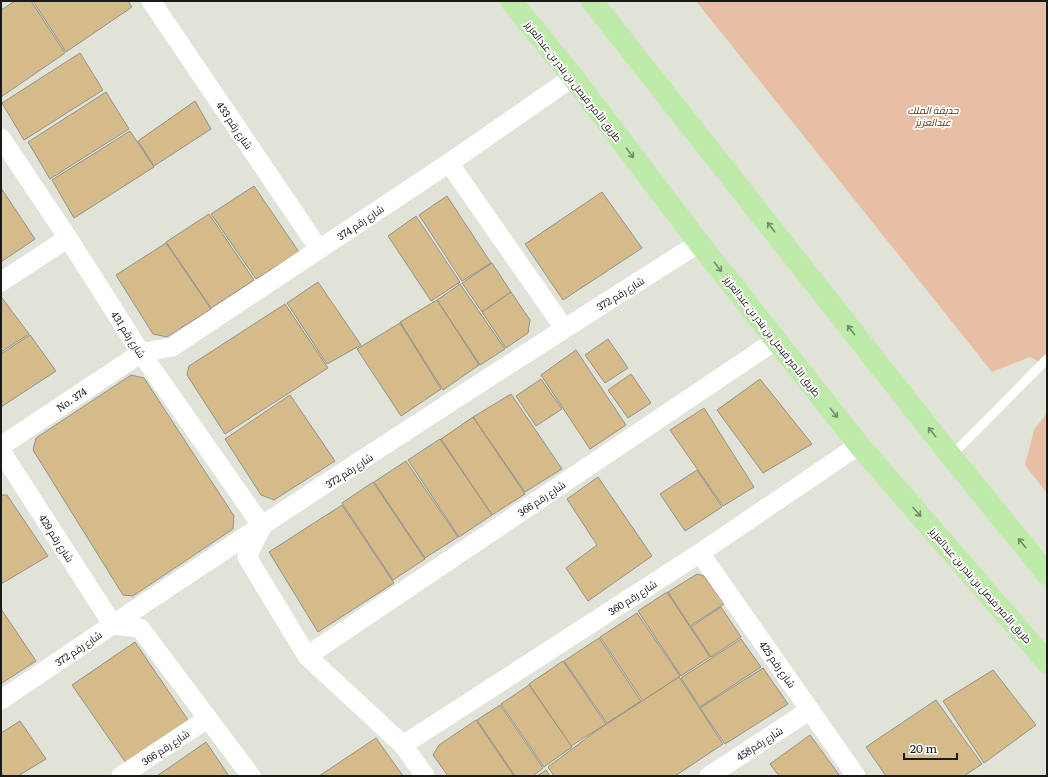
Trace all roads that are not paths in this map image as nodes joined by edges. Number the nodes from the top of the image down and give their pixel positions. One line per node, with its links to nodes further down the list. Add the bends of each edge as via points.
1 (151, 1): 9 (street, شارع رقم 433)
2 (511, 1): 4 (main road, طريق الأمير فيصل بن بندر بن عبدالعزيز)
3 (592, 1): 18 (main road, one-way to 3)
4 (573, 77): 6 (street, شارع رقم 374); 8 (main road, طريق الأمير فيصل بن بندر بن عبدالعزيز, one-way to 8)
5 (1, 138): 7 (street, شارع رقم 431)
6 (449, 163): 9 (street, شارع رقم 374); 11 (street)
7 (68, 238): 10 (street); 13 (street, شارع رقم 431)
8 (699, 243): 11 (street, شارع رقم 372); 12 (main road, طريق الأمير فيصل بن بندر بن عبدالعزيز, one-way to 12)
9 (319, 249): 13 (street, شارع رقم 374, via 172,347)
10 (1, 282)
11 (564, 328): 19 (street, شارع رقم 372)
12 (776, 340): 15 (main road, طريق الأمير فيصل بن بندر بن عبدالعزيز, one-way to 15); 23 (street, شارع رقم 366)
13 (141, 353): 16 (street, No. 374); 19 (street, شارع رقم 431)
14 (1047, 359): 18 (lane)
15 (859, 445): 20 (street, شارع رقم 360); 24 (main road, طريق الأمير فيصل بن بندر بن عبدالعزيز, one-way to 24)
16 (1, 446)
17 (1, 451): 22 (street, شارع رقم 429)
18 (951, 456): 21 (main road, one-way to 18)
19 (262, 526): 22 (street, شارع رقم 372); 23 (street, via 247,557)
20 (700, 553): 26 (street, شارع رقم 425); 28 (street, شارع رقم 360)
21 (1047, 574)
22 (113, 624): 25 (street, شارع رقم 372); 27 (street, via 140,628)
23 (307, 656): 28 (street)
24 (1047, 662)
25 (1, 700)
26 (810, 710): 32 (street, شارع رقم458); 33 (street, شارع رقم 425)
27 (208, 718): 29 (street, شارع رقم 366); 30 (street)
28 (404, 746): 31 (street)
29 (121, 776)
30 (251, 776)
31 (425, 776)
32 (709, 776)
33 (856, 776)

